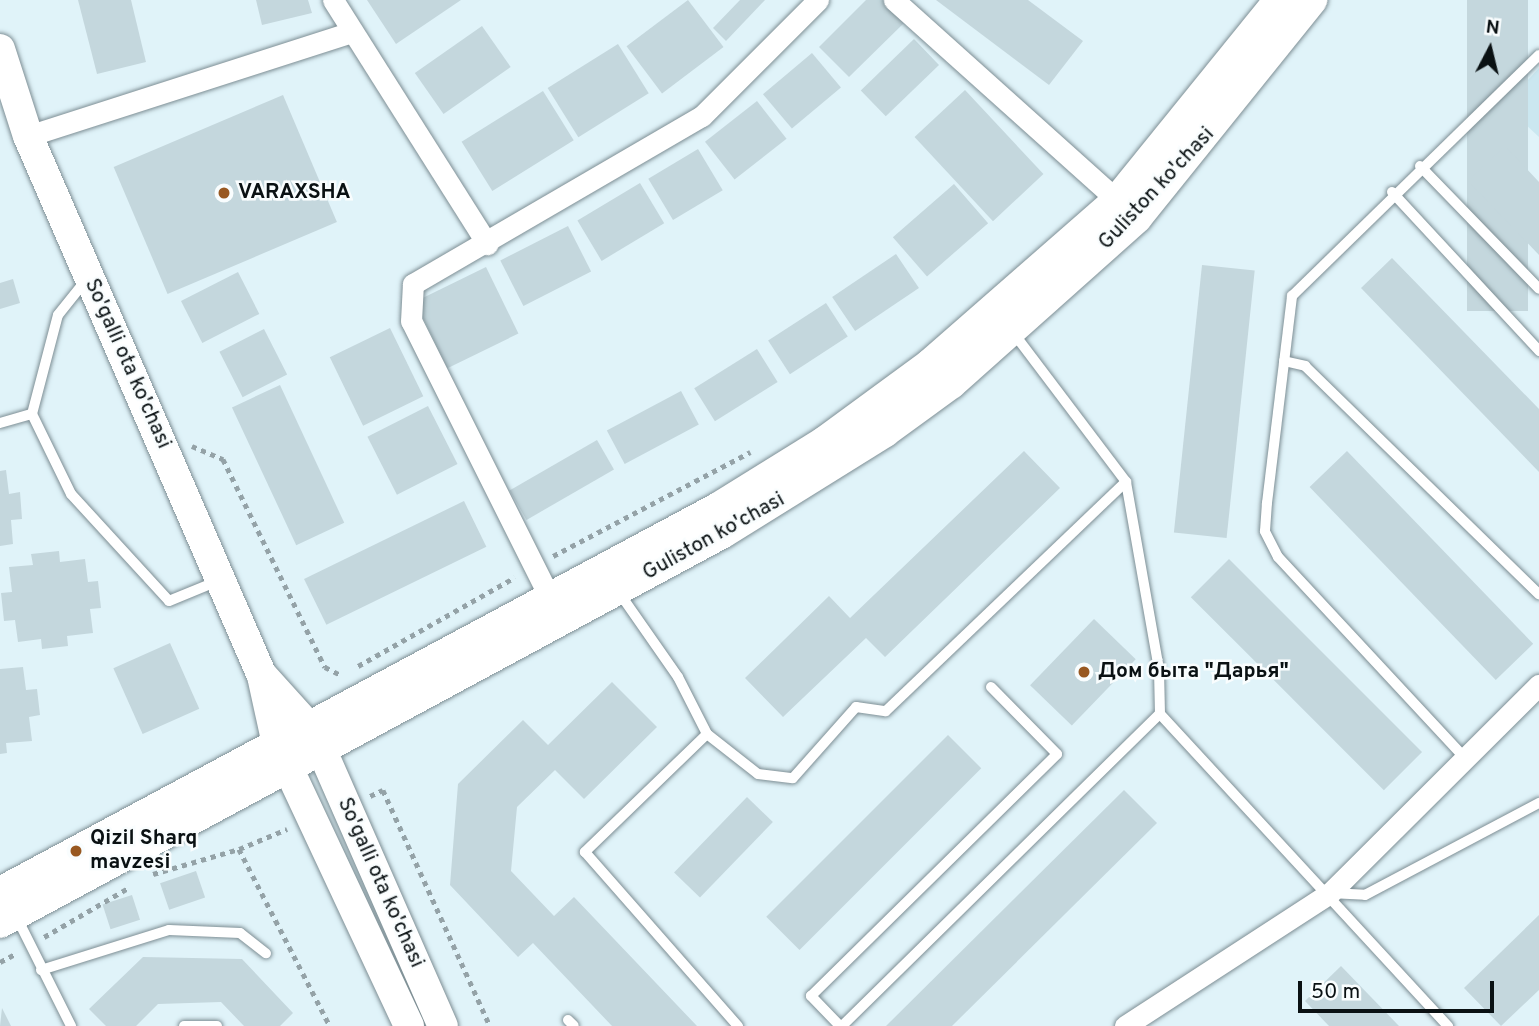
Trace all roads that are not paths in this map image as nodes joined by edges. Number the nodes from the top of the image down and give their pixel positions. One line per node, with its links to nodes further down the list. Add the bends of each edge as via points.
1 (333, 0): 6 (street)
2 (818, 0): 13 (street, via 702,116)
3 (894, 0): 12 (street)
4 (1279, 0): 12 (main road, Guliston ko'chasi)
5 (1312, 0): 12 (main road, Guliston ko'chasi)
6 (352, 32): 9 (street); 13 (street)
7 (0, 49): 9 (main road, So'galli ota ko'chasi)
8 (1539, 55): 10 (lane)
9 (28, 136): 14 (main road, So'galli ota ko'chasi)
10 (1420, 166): 11 (lane); 15 (lane)
11 (1392, 192): 17 (lane); 18 (lane, via 1292,296)
12 (1127, 209): 16 (main road, Guliston ko'chasi)
13 (487, 244): 25 (street, via 421,275 409,295 409,313)
14 (89, 277): 19 (lane, via 58,315); 23 (main road, So'galli ota ko'chasi)
15 (1539, 289)
16 (1003, 321): 21 (lane); 22 (main road, Guliston ko'chasi)
17 (1539, 351)
18 (1284, 361): 24 (lane, via 1305,366); 32 (lane, via 1265,531 1278,557)
19 (32, 414): 20 (lane); 23 (lane, via 71,494 169,601)
20 (0, 422)
21 (1126, 482): 29 (lane, via 1159,670); 30 (lane, via 886,711 856,706 793,778 758,774)
22 (612, 579): 25 (main road, Guliston ko'chasi); 30 (lane, via 678,677)
23 (221, 580): 26 (main road, So'galli ota ko'chasi)
24 (1539, 594)
25 (555, 609): 31 (main road, Guliston ko'chasi)
26 (262, 676): 31 (main road, So'galli ota ko'chasi); 33 (main road, So'galli ota ko'chasi)
27 (1539, 685): 32 (street)
28 (991, 687): 45 (lane, via 1057,754 811,996)
29 (1160, 714): 35 (lane); 45 (lane)
30 (707, 734): 44 (lane, via 585,852)
31 (317, 740): 33 (main road, Guliston ko'chasi); 43 (main road, So'galli ota ko'chasi)
32 (1463, 756): 35 (street)
33 (283, 757): 36 (main road, Guliston ko'chasi); 42 (main road, So'galli ota ko'chasi)
34 (1539, 803): 35 (lane, via 1365,895)
35 (1330, 893): 46 (street); 47 (lane)
36 (5, 905): 38 (lane)
37 (266, 953): 38 (lane, via 240,933 169,930)
38 (41, 970): 39 (lane)
39 (71, 1026)
40 (184, 1026): 41 (lane)
41 (217, 1026)
42 (409, 1026)
43 (443, 1026)
44 (738, 1026)
45 (841, 1026)
46 (1125, 1026)
47 (1448, 1026)

